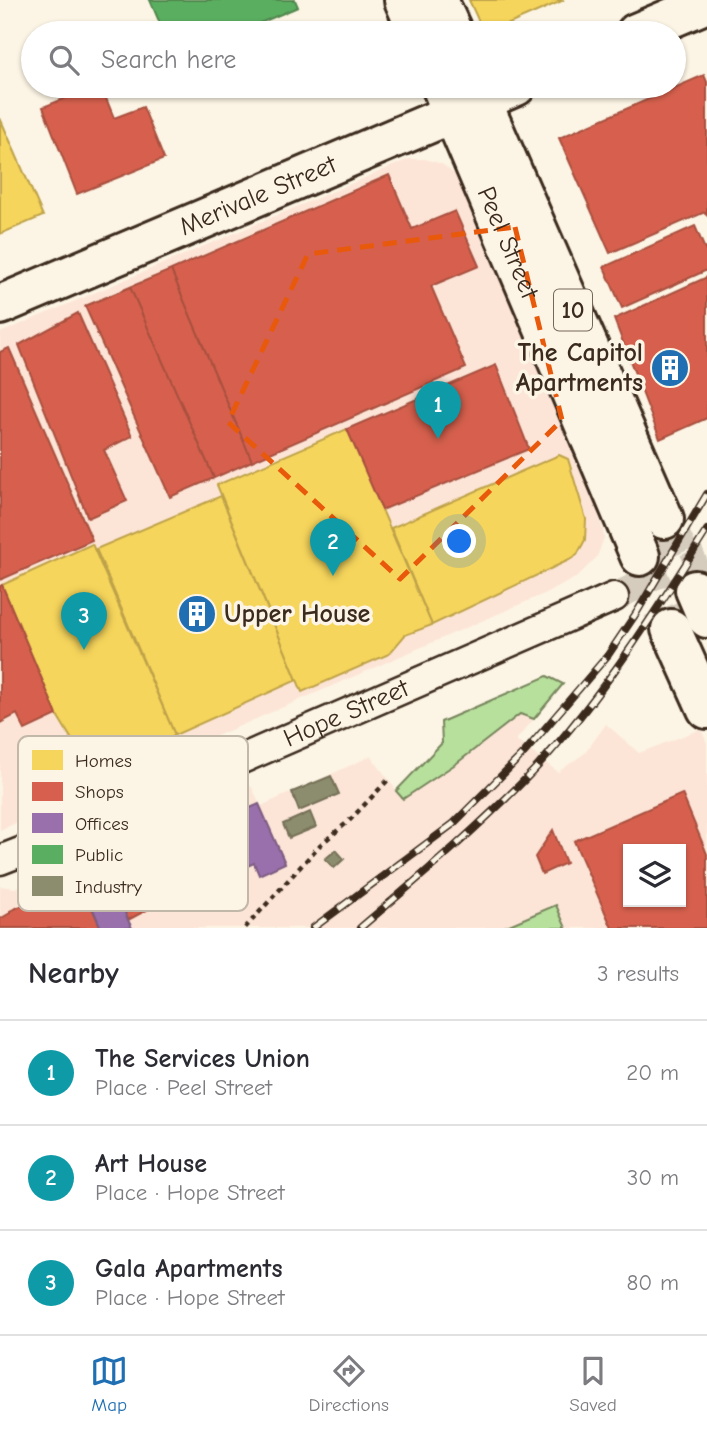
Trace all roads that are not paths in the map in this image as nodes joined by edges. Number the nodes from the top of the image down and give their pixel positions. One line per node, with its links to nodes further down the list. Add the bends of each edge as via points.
1 (404, 0): 4 (main road)
2 (438, 0): 5 (main road)
3 (707, 3): 6 (main road)
4 (413, 21)
5 (448, 21)
6 (664, 21)
7 (461, 98): 10 (main road, Merivale Street)
8 (463, 98): 11 (main road, Peel Street / 10)
9 (463, 98): 12 (main road, Peel Street / 10)
10 (0, 305)
11 (664, 519)
12 (640, 556)
13 (614, 597): 16 (street, Hope Street)
14 (671, 629): 15 (main road)
15 (707, 709)
16 (248, 756)
17 (18, 853): 18 (street, Hope Street)
18 (0, 860)

